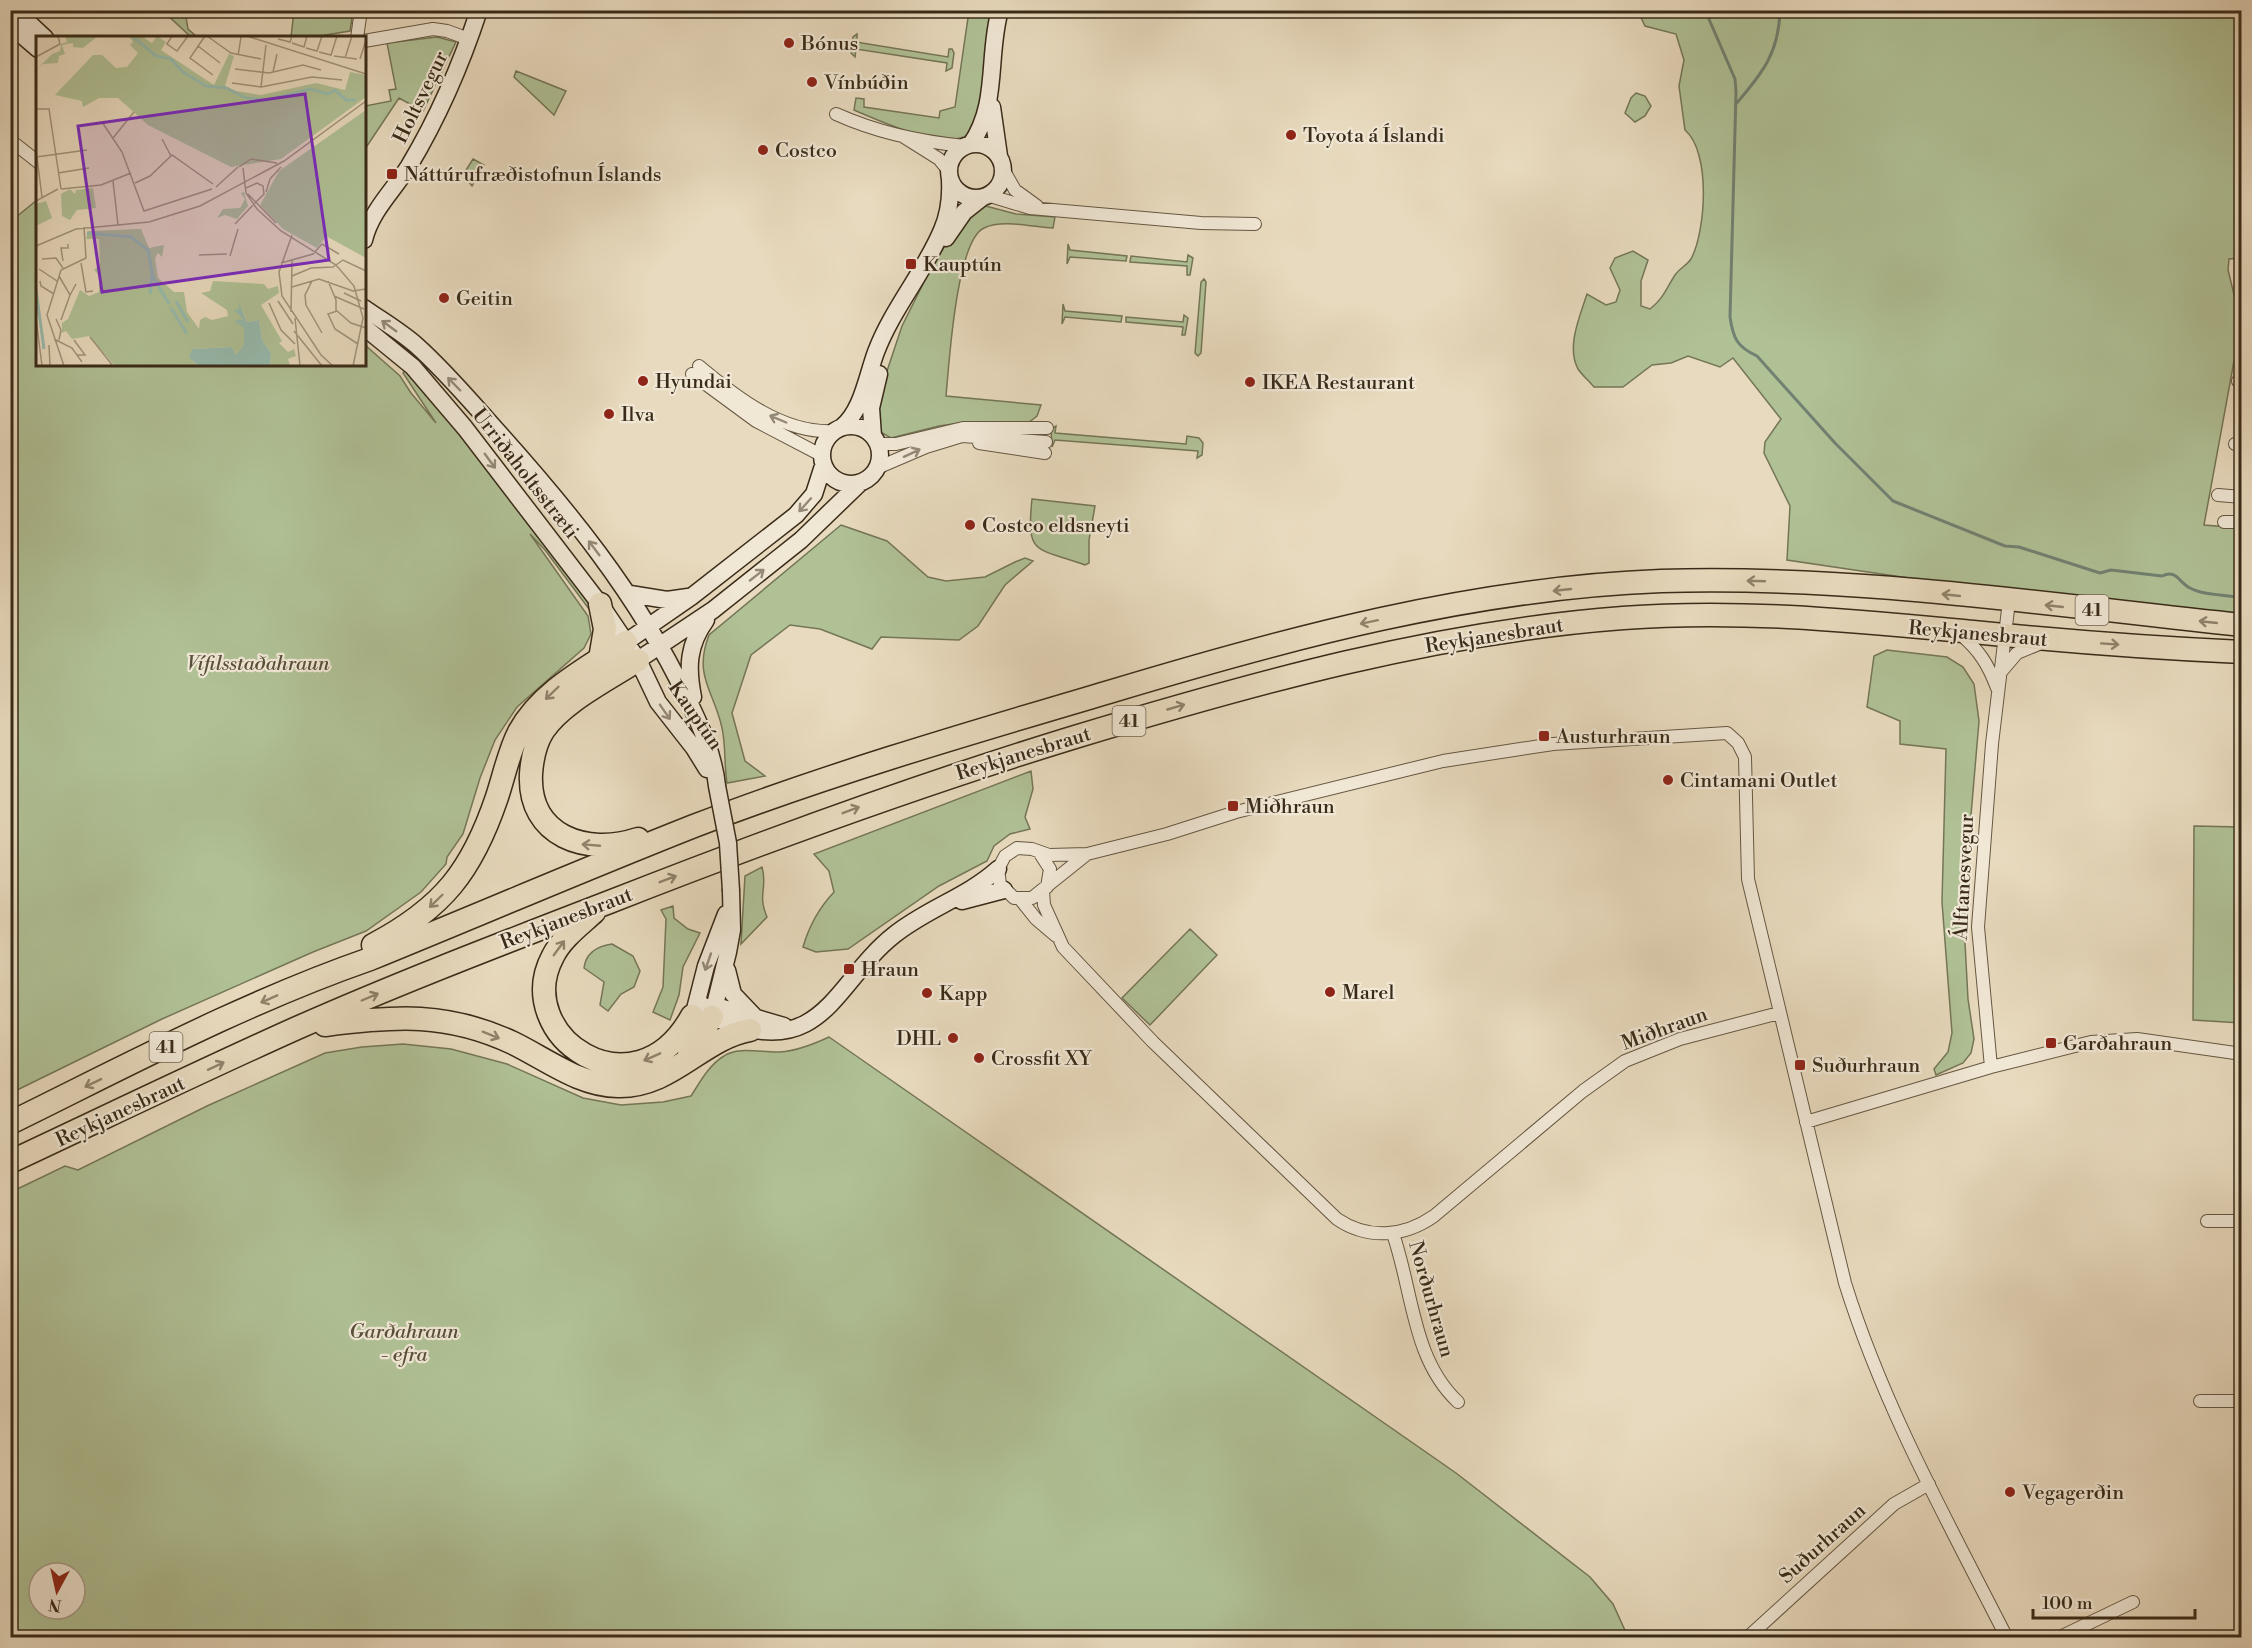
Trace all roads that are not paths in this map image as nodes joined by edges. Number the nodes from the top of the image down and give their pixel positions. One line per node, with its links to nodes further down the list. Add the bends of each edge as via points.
1 (15, 10): 6 (street)
2 (361, 10): 7 (street)
3 (479, 10): 8 (street, Holtsvegur)
4 (1000, 10): 11 (street)
5 (10, 25): 10 (street)
6 (43, 36)
7 (357, 36)
8 (469, 39): 9 (street, via 433,30); 22 (street, Holtsvegur, via 447,98)
9 (366, 42)
10 (36, 47)
11 (990, 94): 15 (street, via 982,127); 17 (street)
12 (837, 114): 13 (street, via 863,126)
13 (903, 136): 15 (street); 18 (street, via 939,159)
14 (10, 140): 16 (street)
15 (968, 145): 17 (street, via 991,148); 18 (street, via 953,155)
16 (36, 160)
17 (1001, 163): 19 (street, via 1000,182); 20 (street, via 1015,190)
18 (949, 175): 19 (street, via 960,193 975,198); 26 (street, via 950,204 942,231 895,312 853,416)
19 (985, 196): 20 (street); 27 (street, via 964,212 948,234 903,316 875,388 871,415)
20 (1038, 207): 21 (street, via 1201,223)
21 (1255, 224)
22 (366, 230)
23 (366, 309): 36 (street, Urriðaholtsstræti, one-way to 23, via 545,485 468,398 415,344)
24 (366, 329): 39 (street, Urriðaholtsstræti, one-way to 39, via 430,385)
25 (1047, 428): 27 (street, via 963,428 896,444)
26 (838, 429): 27 (street, via 859,427); 29 (street, via 827,437); 29 (street, one-way to 29, via 808,430 774,418 696,370 756,421)
27 (875, 440): 30 (street, via 880,452)
28 (1046, 447): 30 (street, one-way to 28, via 926,447 971,436)
29 (822, 460): 31 (street, via 835,480); 37 (street, one-way to 37, via 814,494 801,510)
30 (877, 468): 31 (street)
31 (860, 483): 40 (street, one-way to 31, via 801,540)
32 (2218, 495): 33 (street)
33 (2241, 497)
34 (2224, 522): 35 (street)
35 (2241, 522)
36 (630, 594): 37 (street, via 667,600); 42 (street, Urriðaholtsstræti)
37 (691, 597): 42 (street)
38 (2009, 601): 41 (highway, Reykjanesbraut / 41, one-way to 38); 44 (street, Álftanesvegur); 54 (highway, Reykjanesbraut / 41, one-way to 54, via 1861,586 1735,580 1628,583 1462,604 1202,664 1003,721)
39 (600, 604): 47 (street, Urriðaholtsstræti); 49 (highway, via 604,629)
40 (713, 610): 46 (street); 52 (street, via 698,630 690,651 690,678)
41 (2241, 625)
42 (649, 626): 46 (street, Kauptún); 47 (street)
43 (1956, 631): 44 (highway, Reykjanesbraut / 41); 51 (street, Álftanesvegur, via 1981,653); 62 (highway, Reykjanesbraut / 41, one-way to 43, via 955,774 1251,686 1413,648 1535,627 1697,614 1772,614)
44 (2004, 635): 45 (highway, Reykjanesbraut / 41); 50 (street, Álftanesvegur)
45 (2052, 640): 48 (highway, Reykjanesbraut / 41, one-way to 48); 50 (street, via 2017,653)
46 (662, 646): 47 (street); 52 (street, Kauptún)
47 (632, 651): 49 (highway); 53 (street, Kauptún, one-way to 53, via 658,702 694,748); 54 (highway, one-way to 47, via 769,793 613,845 584,845 555,831 532,797 532,760 541,736 564,709)
48 (2241, 652)
49 (600, 659): 66 (highway, one-way to 66, via 556,688 519,732 484,836 463,874 420,917)
50 (2000, 673): 51 (street, Álftanesvegur)
51 (1998, 689): 73 (street, Álftanesvegur, via 1978,927)
52 (700, 724): 53 (street, Kauptún)
53 (717, 786): 60 (street, Kauptún, bridge, via 728,843)
54 (808, 787): 66 (highway, Reykjanesbraut / 41, via 695,826)
55 (1039, 852): 56 (street); 57 (street, via 1017,848 1005,856); 58 (street, via 1050,869)
56 (1087, 854): 58 (street); 68 (street, via 1247,809 1443,761 1553,744 1726,733 1738,743 1745,758 1748,879)
57 (998, 869): 59 (street); 63 (street)
58 (1045, 889): 61 (street, via 1032,898); 64 (street, Miðhraun, via 1044,905)
59 (1004, 890): 61 (street); 63 (street)
60 (731, 896): 65 (street, Kauptún, via 732,930); 67 (street, Kauptún, one-way to 67, via 706,966)
61 (1020, 899): 64 (street, Miðhraun)
62 (604, 904): 67 (highway, one-way to 62, via 664,1052 648,1060 609,1064 571,1047 560,1034 547,1003 548,968 563,942); 70 (highway, Reykjanesbraut / 41, one-way to 62, via 477,952)
63 (946, 904): 69 (street, via 894,934 863,964 826,1011 809,1022 766,1032)
64 (1057, 937): 79 (street, Miðhraun, via 1153,1042 1313,1199 1352,1227)
65 (727, 961): 67 (street, Kauptún); 69 (street, via 727,976 734,994)
66 (323, 975): 75 (highway, Reykjanesbraut / 41, one-way to 75)
67 (704, 1009): 69 (street); 72 (highway)
68 (1779, 1013): 74 (street); 79 (street, Miðhraun, via 1680,1039 1625,1060 1434,1216)
69 (753, 1024): 72 (highway, via 722,1038)
70 (297, 1029): 72 (highway, one-way to 72, via 390,1017 435,1019 482,1031 604,1085 642,1084); 76 (highway, Reykjanesbraut / 41, one-way to 70)
71 (2241, 1054): 73 (street, via 2137,1039 2109,1039)
72 (680, 1067)
73 (1990, 1067): 74 (street)
74 (1806, 1122): 83 (street, via 1860,1333)
75 (10, 1123)
76 (10, 1162)
77 (2207, 1221): 78 (street)
78 (2241, 1221)
79 (1393, 1234): 82 (street, Norðurhraun, via 1426,1359 1439,1383)
80 (2200, 1401): 81 (street)
81 (2241, 1401)
82 (1458, 1402)
83 (1929, 1484): 85 (street, Suðurhraun, via 1894,1504); 86 (street)
84 (2133, 1602): 87 (street)
85 (1747, 1638)
86 (2007, 1638)
87 (2058, 1638)

